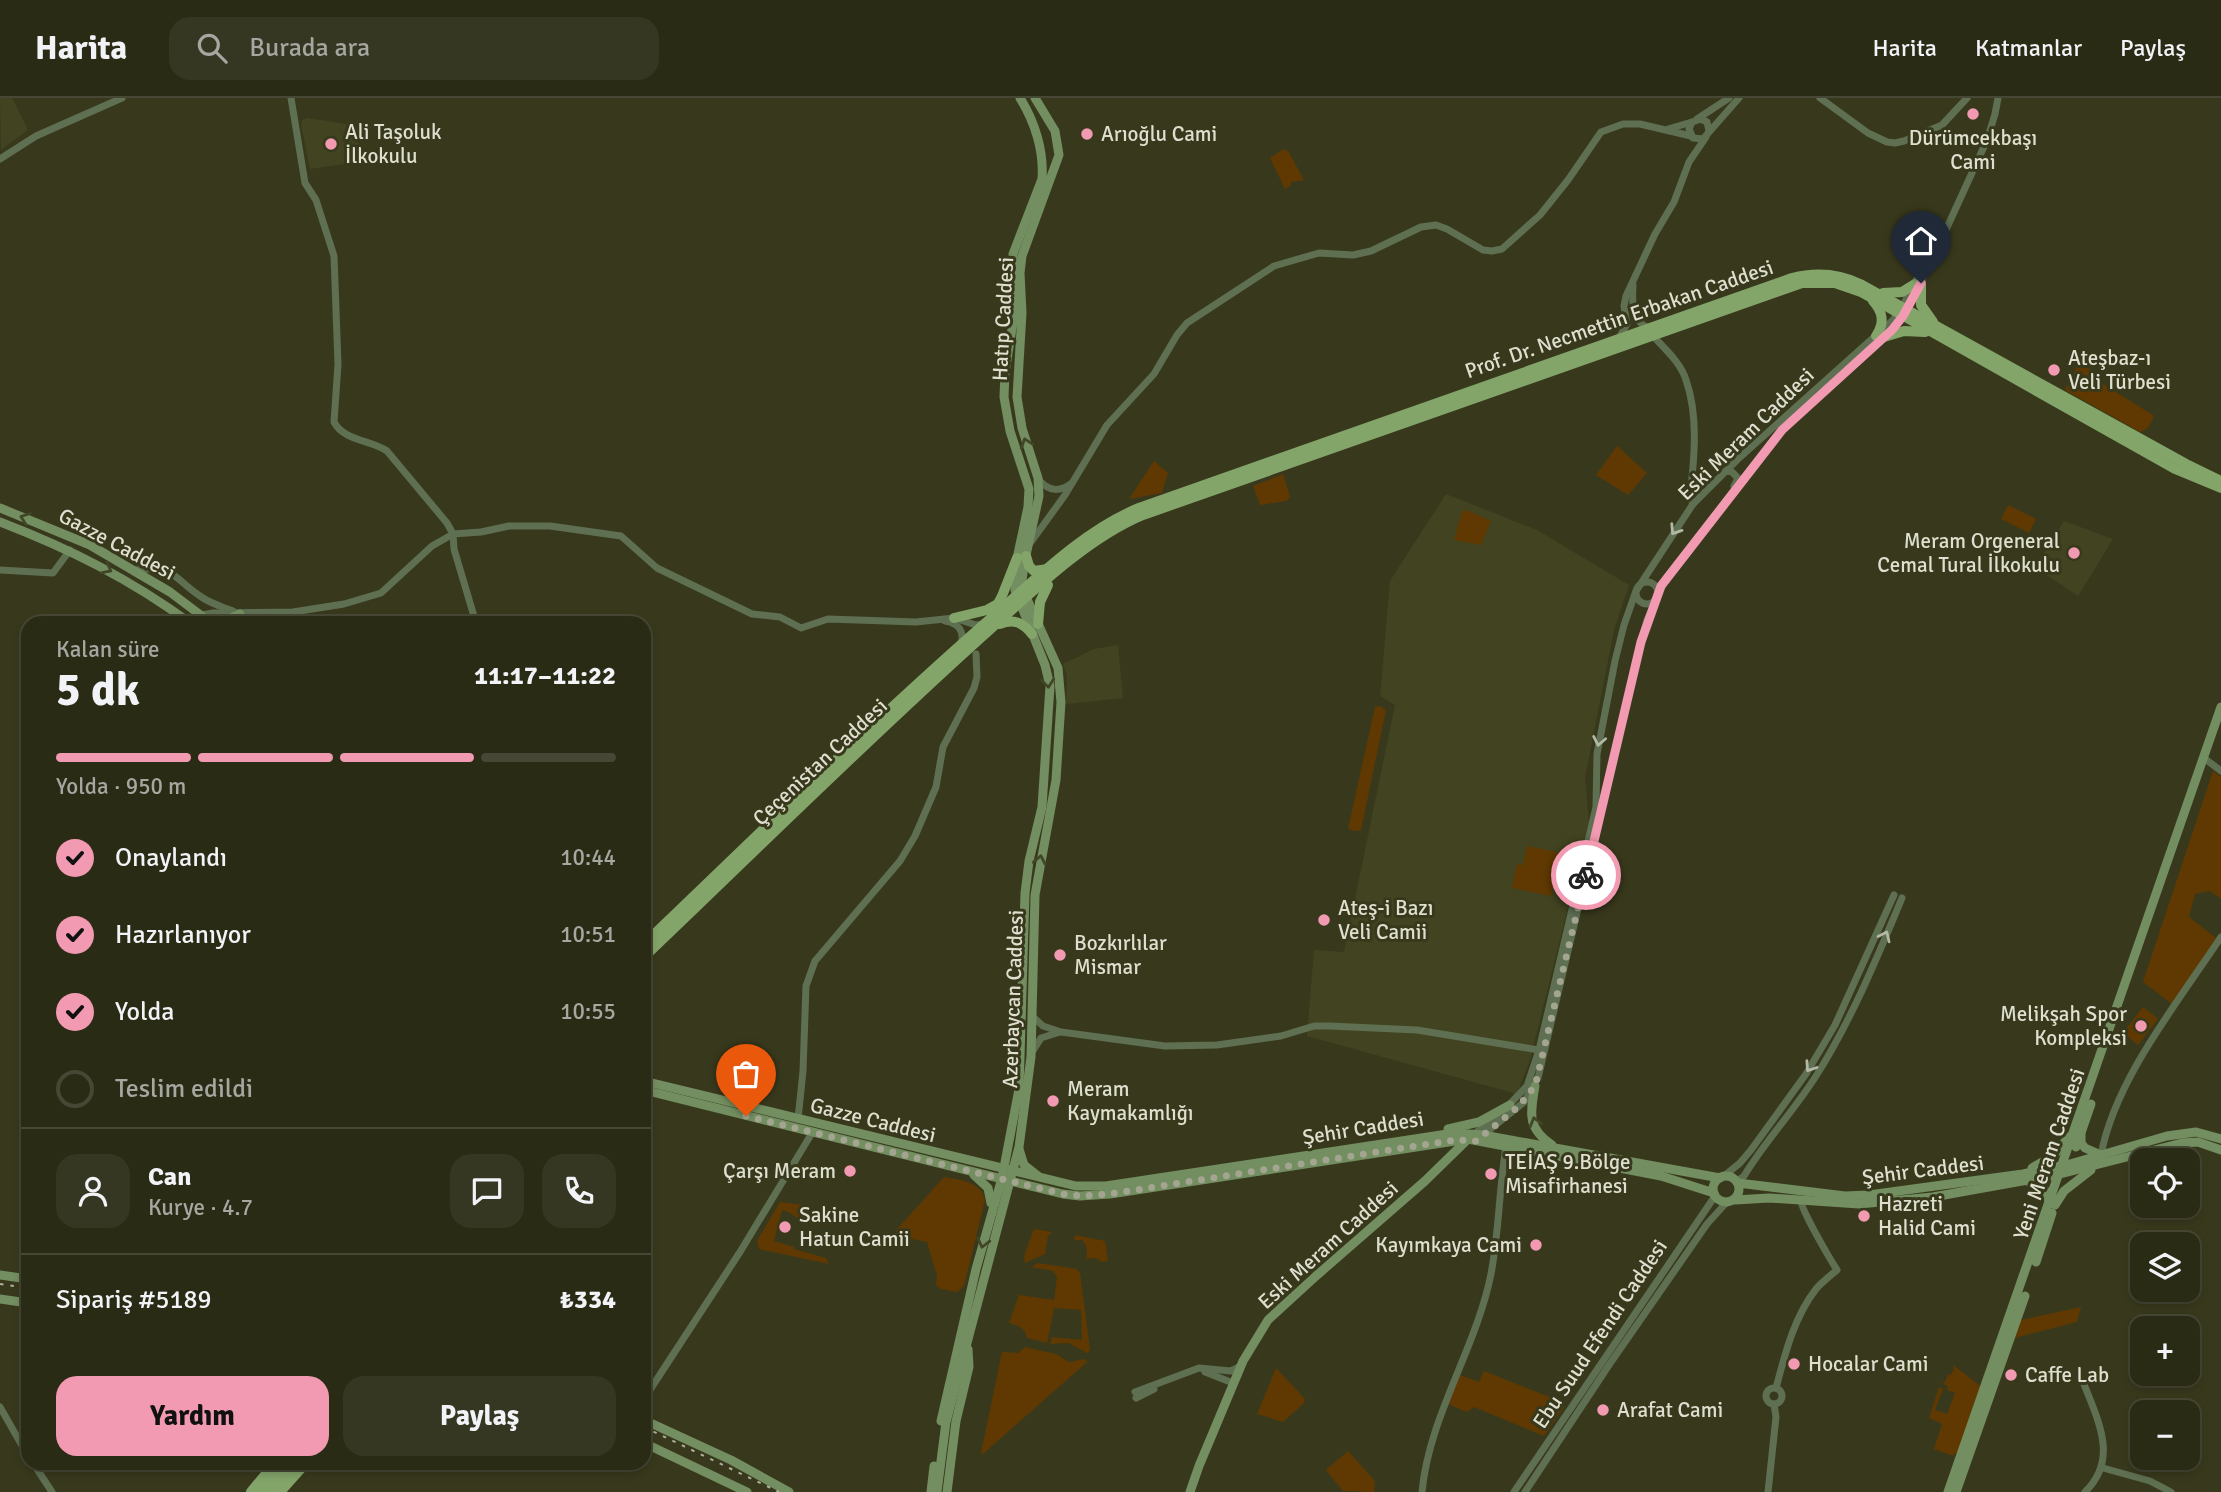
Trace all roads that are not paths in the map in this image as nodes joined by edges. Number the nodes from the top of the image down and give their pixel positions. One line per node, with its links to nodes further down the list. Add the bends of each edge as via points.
1 (122, 98): 18 (street, via 36,136)
2 (291, 98): 40 (street, via 305,183 316,200 334,256 338,364 334,422 342,433 387,451)
3 (1020, 98): 12 (main road, Hatıp Caddesi)
4 (1035, 98): 10 (main road, Hatıp Caddesi)
5 (1729, 98): 11 (street)
6 (1740, 98): 14 (street)
7 (1820, 98): 8 (street, via 1868,133 1895,143 1942,125)
8 (1967, 98)
9 (1998, 98): 21 (street, Eski Meram Caddesi, via 1987,140)
10 (1047, 117): 12 (main road, via 1044,127); 16 (main road, Hatıp Caddesi)
11 (1693, 121): 13 (street); 14 (street, via 1704,120); 15 (street)
12 (1034, 125): 17 (main road, Hatıp Caddesi)
13 (1664, 130): 15 (street); 33 (street, via 1623,124 1601,132 1540,215 1502,249 1483,250 1436,225 1421,227 1371,251 1319,253 1266,271 1187,323 1154,374 1107,425)
14 (1707, 134): 15 (street, via 1700,140); 20 (street)
15 (1691, 136): 20 (street)
16 (1058, 142): 17 (main road, via 1048,140); 19 (main road, Hatıp Caddesi)
17 (1041, 150): 19 (main road, via 1046,158); 37 (main road, Hatıp Caddesi, via 1042,179 1013,254 1014,316 1004,397)
18 (0, 159)
19 (1058, 160): 31 (main road, Hatıp Caddesi, one-way to 19, via 1021,428 1017,397 1020,273 1027,238)
20 (1689, 162): 22 (street)
21 (1918, 284): 23 (main road, via 1894,294); 25 (street, Eski Meram Caddesi); 27 (main road, via 1923,309)
22 (1633, 285): 26 (street, via 1637,320); 29 (street, via 1625,301 1627,324)
23 (1874, 291): 25 (main road, Prof. Dr. Necmettin Erbakan Caddesi); 26 (main road, Prof. Dr. Necmettin Erbakan Caddesi, via 1840,276 1804,275)
24 (1861, 292): 25 (main road, Prof. Dr. Necmettin Erbakan Caddesi); 26 (main road, Prof. Dr. Necmettin Erbakan Caddesi, via 1835,283 1802,283); 28 (main road, via 1881,314)
25 (1903, 312): 27 (main road, Prof. Dr. Necmettin Erbakan Caddesi); 28 (street, Eski Meram Caddesi)
26 (1652, 332): 29 (main road, Prof. Dr. Necmettin Erbakan Caddesi); 35 (street, via 1686,378 1695,454); 45 (main road, Prof. Dr. Necmettin Erbakan Caddesi, via 1143,515 1107,533)
27 (1938, 332): 28 (main road, via 1908,330); 32 (main road, Prof. Dr. Necmettin Erbakan Caddesi); 34 (main road, Prof. Dr. Necmettin Erbakan Caddesi, via 2175,469)
28 (1880, 336): 30 (street, Eski Meram Caddesi); 39 (street, Eski Meram Caddesi, via 1790,421)
29 (1616, 340): 45 (main road, Prof. Dr. Necmettin Erbakan Caddesi, via 1139,508 1096,530)
30 (1726, 471): 35 (street, Eski Meram Caddesi); 39 (street, via 1735,474 1737,482)
31 (1038, 478): 33 (street, via 1054,490); 37 (main road, Hatıp Caddesi)
32 (2221, 481)
33 (1073, 482): 42 (street)
34 (2221, 488)
35 (1693, 504): 70 (street, Eski Meram Caddesi, one-way to 70, via 1636,591 1623,625 1597,754 1595,807)
36 (0, 508): 44 (main road, Gazze Caddesi, one-way to 36, via 90,545)
37 (1033, 508): 42 (main road, Azerbaycan Caddesi); 42 (main road, Azerbaycan Caddesi)
38 (0, 522): 41 (main road, Gazze Caddesi)
39 (1703, 529): 73 (street, Eski Meram Caddesi, via 1666,578 1641,642)
40 (453, 534): 48 (street, via 432,546 381,593 293,612); 52 (street); 54 (street, via 551,526 621,536 657,568 752,614 780,617 801,628 828,619)
41 (71, 550): 43 (street, via 53,573); 50 (main road, Gazze Caddesi, one-way to 50)
42 (1024, 554): 45 (main road, via 1034,571); 46 (main road, Azerbaycan Caddesi, via 1014,583); 47 (main road)
43 (0, 570)
44 (135, 570): 48 (street, via 166,570 201,597); 49 (main road, Gazze Caddesi)
45 (1051, 572): 46 (main road, Prof. Dr. Necmettin Erbakan Caddesi); 56 (main road)
46 (1021, 598): 55 (main road, Çeçenistan Caddesi); 56 (main road, Azerbaycan Caddesi)
47 (998, 603): 53 (main road); 55 (main road)
48 (240, 614): 49 (street); 51 (main road)
49 (202, 615)
50 (180, 616)
51 (235, 616)
52 (474, 616)
53 (954, 618): 54 (street); 55 (street)
54 (941, 620): 57 (street, via 961,629)
55 (989, 625): 56 (main road, via 1016,621); 57 (main road, Çeçenistan Caddesi); 67 (main road, Çeçenistan Caddesi)
56 (1035, 629): 68 (main road, Azerbaycan Caddesi, one-way to 56, via 1035,895 1053,802 1061,702 1058,668); 90 (main road, Azerbaycan Caddesi, one-way to 90, via 1050,686 1043,793 1025,893 1019,1089)
57 (959, 647): 65 (main road, Çeçenistan Caddesi)
58 (975, 654): 76 (street, via 974,688 943,747 936,787 915,836 900,861 816,961 806,986)
59 (2221, 707): 61 (main road, Yeni Meram Caddesi)
60 (2221, 726): 61 (main road, Yeni Meram Caddesi)
61 (2206, 760): 62 (street); 77 (main road, Yeni Meram Caddesi)
62 (2221, 771)
63 (1894, 895): 91 (street, one-way to 91, via 1820,1053 1751,1150)
64 (1902, 898): 95 (street, one-way to 64, via 1827,1057)
65 (651, 937)
66 (2221, 937): 86 (street, via 2130,1077 2104,1140)
67 (651, 950)
68 (1031, 1013): 69 (street, via 1038,1023); 71 (main road, Azerbaycan Caddesi)
69 (1060, 1032): 70 (street, via 1188,1047 1330,1026 1417,1030); 71 (street, via 1041,1038)
70 (1539, 1050): 75 (street, Eski Meram Caddesi, via 1527,1086)
71 (1031, 1057): 82 (main road, Azerbaycan Caddesi)
72 (651, 1084): 76 (main road, Gazze Caddesi)
73 (1535, 1086): 79 (street, Eski Meram Caddesi, via 1518,1107); 84 (main road, one-way to 73, via 1534,1126)
74 (651, 1092): 78 (main road, Gazze Caddesi)
75 (1510, 1105): 79 (street, Eski Meram Caddesi); 81 (main road, via 1479,1122)
76 (798, 1119): 90 (main road, Gazze Caddesi)
77 (2079, 1128): 86 (main road, via 2081,1143); 89 (main road, Yeni Meram Caddesi); 92 (main road)
78 (812, 1133): 88 (main road, Gazze Caddesi); 111 (street)
79 (1475, 1137): 81 (main road, Şehir Caddesi); 83 (main road, Şehir Caddesi); 84 (main road, Şehir Caddesi); 87 (main road, Eski Meram Caddesi); 94 (main road, Eski Meram Caddesi)
80 (2221, 1139): 86 (main road, via 2196,1132 2167,1136)
81 (1423, 1141): 87 (main road, via 1441,1152); 93 (main road, Şehir Caddesi, via 1106,1186); 96 (main road, Şehir Caddesi, via 1097,1196)
82 (1019, 1147): 90 (main road, Azerbaycan Caddesi); 93 (main road, via 1024,1165)
83 (1506, 1147): 97 (main road, Şehir Caddesi, via 1661,1176); 135 (street, via 1491,1275 1429,1450)
84 (1557, 1148): 91 (main road, Şehir Caddesi)
85 (2221, 1150): 86 (main road, via 2198,1142 2182,1143)
86 (2101, 1160): 89 (main road, Şehir Caddesi); 100 (main road)
87 (1440, 1165): 94 (main road, Eski Meram Caddesi)
88 (960, 1168): 90 (main road, Gazze Caddesi); 102 (main road, via 986,1184)
89 (2065, 1169): 92 (main road, Şehir Caddesi); 100 (main road, Yeni Meram Caddesi)
90 (1007, 1175): 93 (main road, Şehir Caddesi); 96 (main road, Şehir Caddesi); 101 (main road, Azerbaycan Caddesi); 102 (main road, Azerbaycan Caddesi)
91 (1722, 1177): 95 (main road); 97 (main road, via 1714,1184)
92 (2024, 1177): 95 (main road, Şehir Caddesi, via 1856,1196); 98 (main road, Şehir Caddesi, via 1933,1196 1859,1204); 100 (main road, via 2044,1188)
93 (1045, 1180)
94 (1425, 1181): 108 (main road, Eski Meram Caddesi, via 1268,1320)
95 (1737, 1182): 99 (main road, via 1739,1192)
96 (1034, 1186): 101 (main road, via 1012,1191)
97 (1714, 1195): 99 (main road); 136 (street, Ebu Suud Efendi Caddesi)
98 (1801, 1199): 99 (main road, Şehir Caddesi); 138 (street, via 1802,1209 1837,1270 1816,1289 1789,1339 1776,1388 1783,1396 1774,1404)
99 (1730, 1201): 137 (street, Ebu Suud Efendi Caddesi, via 1707,1224)
100 (2052, 1204): 139 (main road, Yeni Meram Caddesi); 140 (main road, Yeni Meram Caddesi, via 1985,1414)
101 (1003, 1206): 107 (main road, Azerbaycan Caddesi)
102 (991, 1213): 122 (main road, Azerbaycan Caddesi, one-way to 122, via 944,1401)
103 (0, 1275): 104 (main road)
104 (21, 1278)
105 (0, 1300): 106 (main road)
106 (21, 1302)
107 (967, 1336): 132 (main road, Azerbaycan Caddesi, via 946,1422); 133 (main road, via 969,1367)
108 (1241, 1366): 109 (main road, Eski Meram Caddesi); 109 (street, via 1231,1371 1199,1368 1135,1395 1198,1372)
109 (1233, 1383): 134 (main road, Eski Meram Caddesi)
110 (2084, 1384): 116 (street, via 2103,1438)
111 (651, 1388)
112 (0, 1407): 114 (street)
113 (651, 1423): 129 (main road)
114 (21, 1444)
115 (651, 1446): 128 (main road)
116 (2103, 1468): 141 (street); 142 (street)
117 (38, 1470): 123 (street)
118 (269, 1470): 124 (main road)
119 (281, 1470): 125 (main road)
120 (290, 1470): 126 (main road)
121 (300, 1470): 127 (main road)
122 (933, 1475): 130 (main road); 131 (main road, Azerbaycan Caddesi)
123 (52, 1492)
124 (251, 1492)
125 (261, 1492)
126 (270, 1492)
127 (280, 1492)
128 (747, 1492)
129 (789, 1492)
130 (924, 1492)
131 (931, 1492)
132 (937, 1492)
133 (947, 1492)
134 (1190, 1492)
135 (1422, 1492)
136 (1514, 1492)
137 (1525, 1492)
138 (1768, 1492)
139 (1948, 1492)
140 (1955, 1492)
141 (2085, 1492)
142 (2171, 1492)

